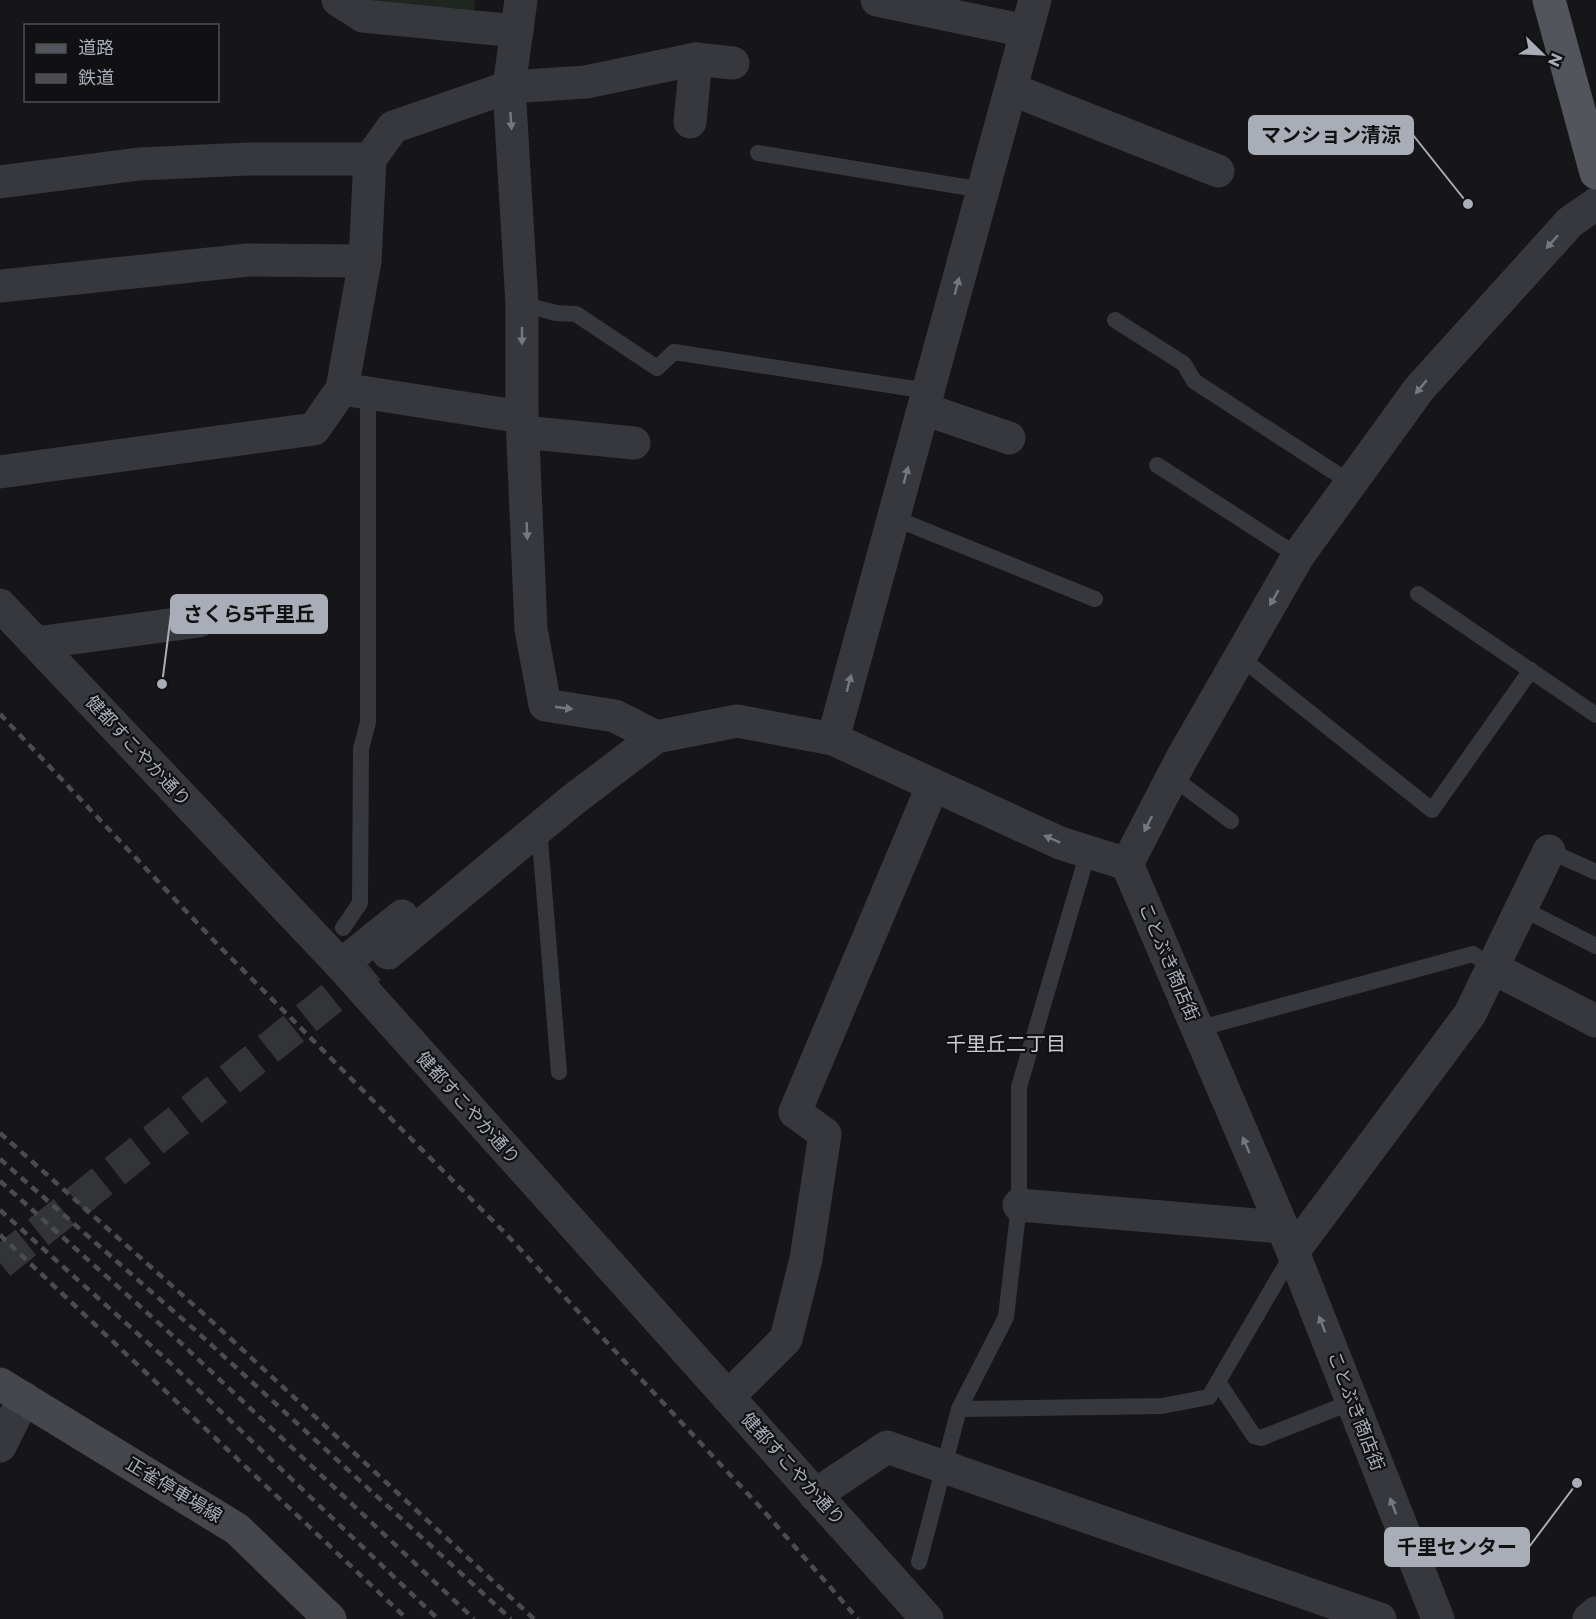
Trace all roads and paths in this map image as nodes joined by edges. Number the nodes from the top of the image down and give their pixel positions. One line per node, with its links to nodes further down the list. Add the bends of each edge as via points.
1 (338, 0): 5 (street, via 363,16)
2 (877, 0): 6 (street)
3 (1035, 0): 6 (street)
4 (1549, 0): 15 (main road)
5 (519, 16): 9 (street)
6 (1026, 31): 10 (street)
7 (696, 59): 8 (street); 9 (street, via 586,82); 11 (street)
8 (733, 63)
9 (509, 87): 13 (street, via 393,127); 21 (street, one-way to 21)
10 (1011, 89): 14 (street); 17 (street)
11 (690, 122)
12 (758, 153): 17 (lane)
13 (370, 159): 16 (street, via 139,164); 19 (street)
14 (1218, 171)
15 (1596, 173)
16 (0, 183)
17 (983, 190): 24 (street, one-way to 17)
18 (1596, 204): 30 (street, one-way to 30, via 1570,222 1419,389)
19 (365, 261): 20 (street, via 248,260); 23 (street)
20 (0, 286)
21 (522, 304): 24 (lane, via 556,314 576,314 657,368 674,352); 25 (street, one-way to 25)
22 (1115, 320): 30 (lane, via 1184,364 1194,381)
23 (355, 392): 25 (street); 29 (street, via 314,429); 53 (lane, via 368,722 361,749 360,903)
24 (926, 400): 26 (street); 31 (street, one-way to 24)
25 (523, 424): 27 (street); 41 (street, one-way to 41, via 531,629 545,705 615,716)
26 (1009, 438)
27 (634, 443)
28 (1157, 465): 32 (lane)
29 (0, 472)
30 (1351, 483): 32 (street)
31 (894, 518): 34 (lane); 42 (street, one-way to 31)
32 (1298, 556): 38 (street, one-way to 38)
33 (1418, 594): 39 (lane)
34 (1095, 599)
35 (0, 605): 37 (street, 健都すこやか通り)
36 (199, 621): 37 (street)
37 (36, 643): 56 (street, 健都すこやか通り)
38 (1240, 657): 39 (lane, via 1432,810); 43 (street)
39 (1531, 670): 40 (lane)
40 (1596, 715)
41 (656, 737): 42 (street, via 737,721); 45 (street)
42 (834, 739): 44 (street)
43 (1172, 777): 46 (lane); 50 (street, one-way to 50)
44 (933, 785): 49 (street, one-way to 44); 65 (street, via 795,1112 825,1134 806,1259 786,1339)
45 (573, 799): 47 (street); 56 (street, via 519,822)
46 (1230, 821)
47 (539, 828): 55 (street); 60 (lane)
48 (1550, 851): 51 (lane); 52 (street)
49 (1088, 852): 50 (street); 61 (lane, via 1019,1088)
50 (1127, 864): 59 (street, ことぶき商店街)
51 (1596, 872)
52 (1523, 909): 54 (lane); 57 (street)
53 (343, 928)
54 (1596, 946)
55 (388, 953)
56 (341, 965): 65 (street, 健都すこやか通り)
57 (1493, 968): 58 (street); 59 (lane, via 1473,954); 62 (street, via 1470,1014)
58 (1596, 1021)
59 (1197, 1029): 62 (street, ことぶき商店街, one-way to 59)
60 (559, 1072)
61 (1019, 1205): 62 (street); 67 (lane, via 1006,1317)
62 (1287, 1239): 63 (lane); 66 (street, ことぶき商店街, one-way to 62)
63 (1218, 1382): 66 (lane, via 1254,1436 1261,1438); 67 (lane, via 1209,1397 1162,1406)
64 (8, 1395): 68 (street); 73 (main road, 正雀停車場線, via 237,1528)
65 (728, 1397): 70 (street, 健都すこやか通り)
66 (1352, 1402): 76 (street, ことぶき商店街, one-way to 66)
67 (959, 1409): 69 (lane)
68 (0, 1446)
69 (942, 1466): 70 (street, via 887,1447); 71 (lane); 75 (street)
70 (815, 1495): 74 (street, 健都すこやか通り)
71 (919, 1562)
72 (1596, 1613): 77 (street)
73 (330, 1619)
74 (927, 1619)
75 (1380, 1619)
76 (1438, 1619)
77 (1589, 1619)

